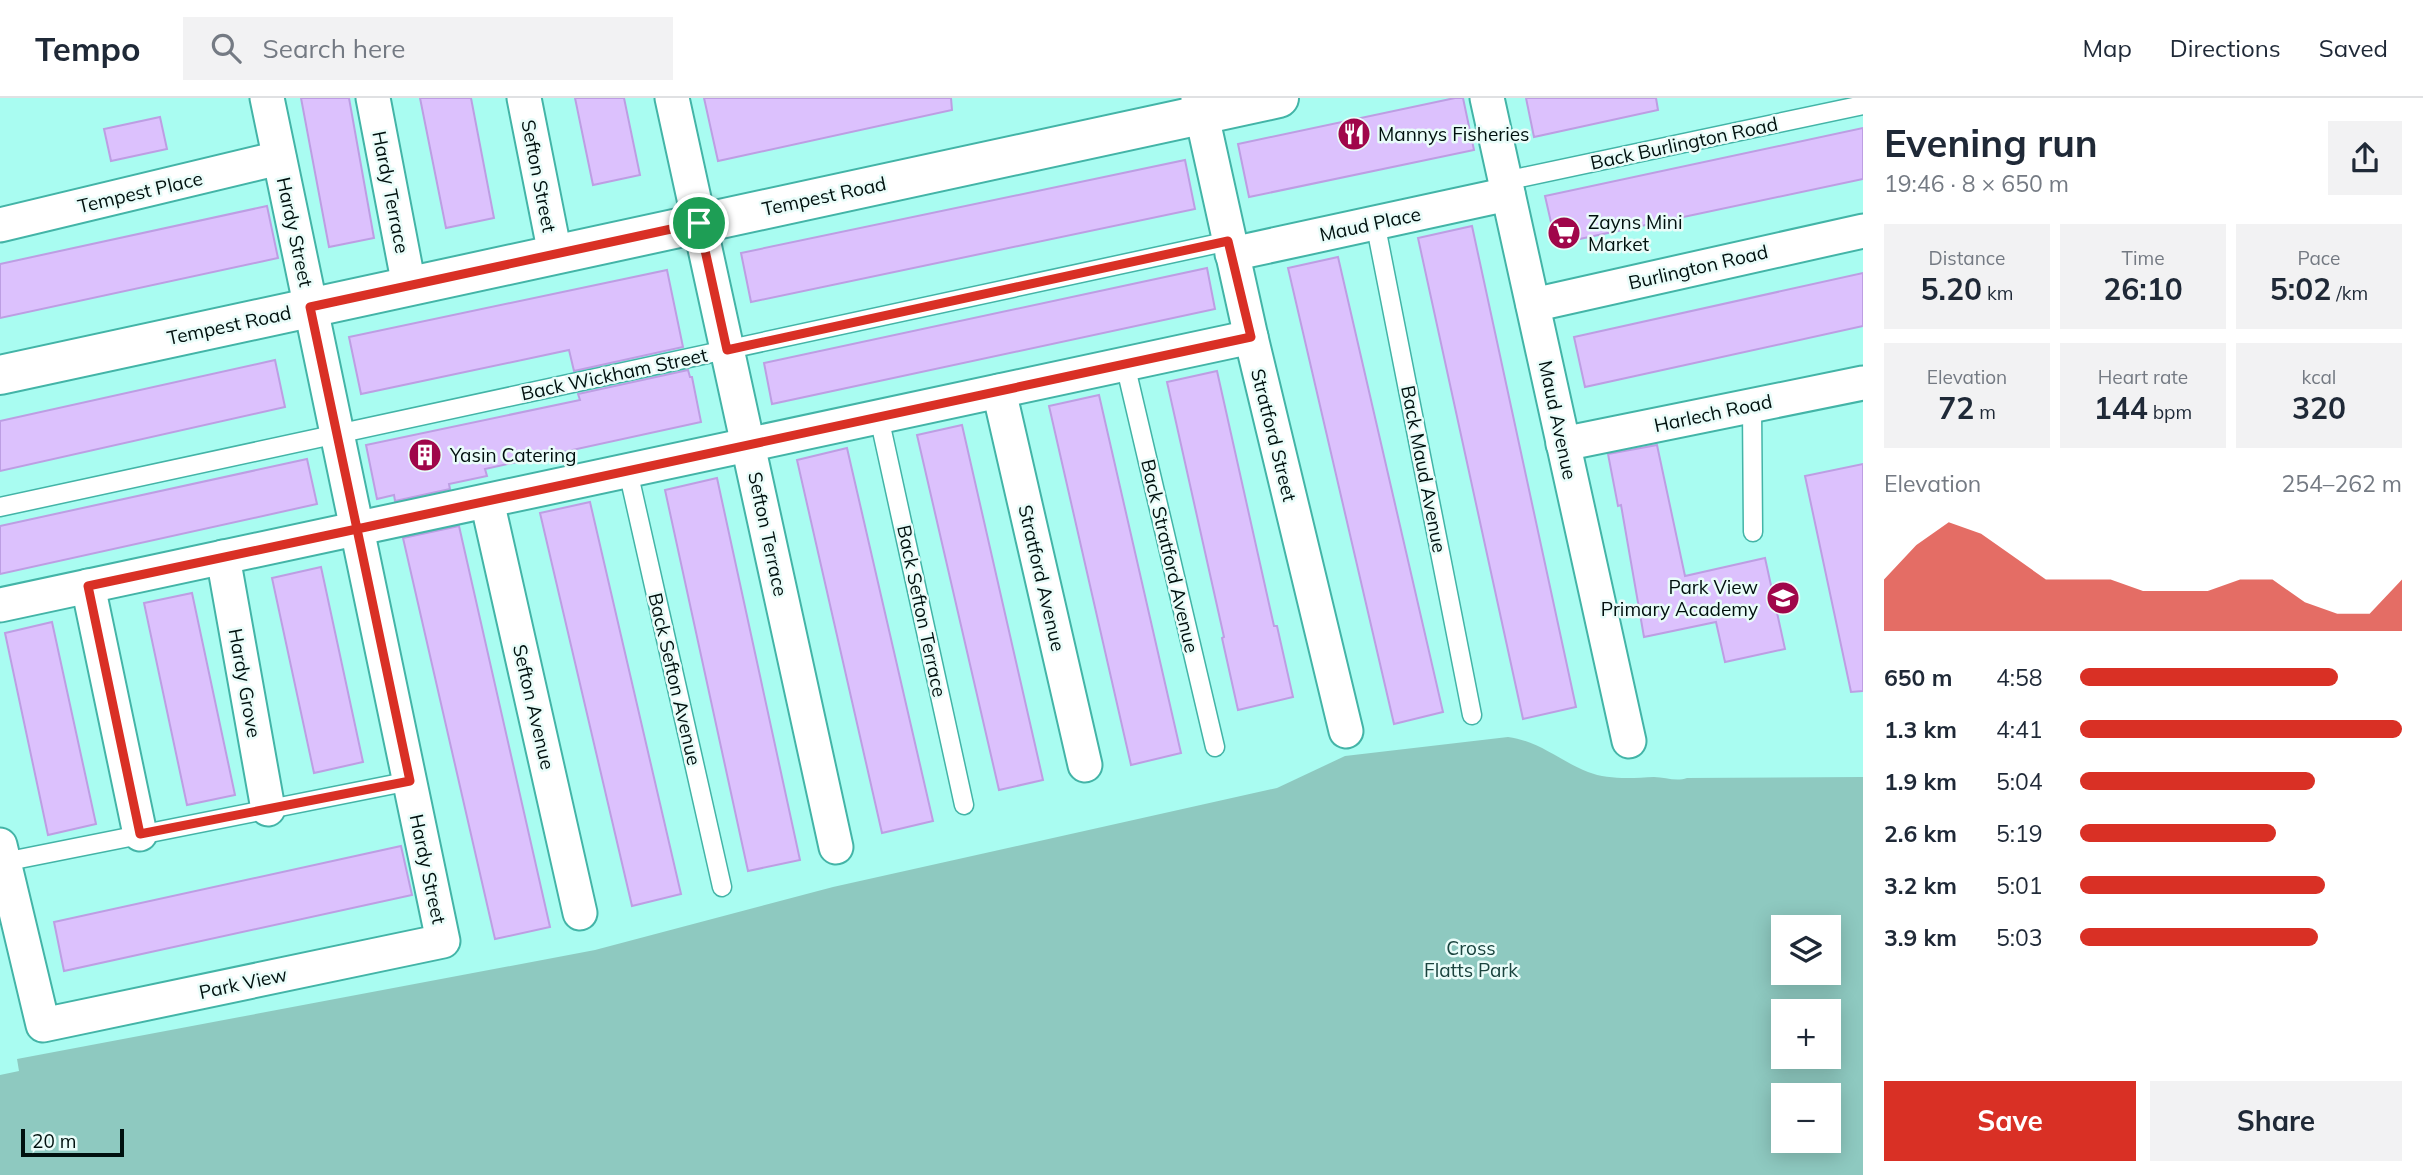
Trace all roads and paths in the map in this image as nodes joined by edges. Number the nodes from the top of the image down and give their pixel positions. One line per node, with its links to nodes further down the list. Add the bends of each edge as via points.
1 (267, 98): 9 (street, Hardy Street)
2 (373, 98): 17 (street, Hardy Terrace)
3 (524, 98): 16 (street, Sefton Street)
4 (672, 98): 12 (street, Sefton Terrace)
5 (1279, 98): 8 (street, Tempest Road)
6 (1487, 98): 10 (street, Maud Avenue)
7 (1863, 105): 10 (lane, Back Burlington Road)
8 (1200, 106): 12 (street, Tempest Road); 15 (street, Stratford Street)
9 (279, 158): 13 (street, Tempest Place); 19 (street, Hardy Street)
10 (1506, 188): 11 (street, Maud Place); 18 (street, Maud Avenue)
11 (1376, 222): 15 (street, Maud Place); 39 (lane, Back Maud Avenue)
12 (699, 223): 16 (street, Tempest Road); 21 (street, Sefton Terrace)
13 (0, 225)
14 (1863, 231): 18 (street, Burlington Road)
15 (1230, 248): 20 (street, Stratford Street); 21 (lane, Back Wickham Street)
16 (555, 254): 17 (street, Tempest Road)
17 (409, 286): 19 (street, Tempest Road)
18 (1533, 305): 29 (street, Maud Avenue)
19 (310, 307): 23 (street, Tempest Road); 28 (street, Hardy Street)
20 (1251, 337): 22 (street); 40 (street, Stratford Street)
21 (727, 350): 28 (lane, Back Wickham Street); 30 (street, Sefton Terrace)
22 (1125, 364): 25 (street); 42 (lane, Back Stratford Avenue)
23 (0, 375)
24 (1863, 383): 26 (street, Harlech Road)
25 (999, 391): 27 (street); 43 (street, Stratford Avenue)
26 (1752, 405): 29 (street, Harlech Road); 35 (lane)
27 (879, 417): 30 (street); 45 (lane, Back Sefton Terrace)
28 (337, 434): 33 (lane, Back Wickham Street); 34 (street, Hardy Street)
29 (1563, 444): 41 (street, Maud Avenue)
30 (748, 445): 31 (street); 48 (street, Sefton Terrace)
31 (628, 471): 32 (street); 50 (lane, Back Sefton Avenue)
32 (487, 501): 34 (street); 51 (street, Sefton Avenue)
33 (0, 507)
34 (357, 529): 36 (street); 44 (street, Hardy Street)
35 (1753, 533)
36 (223, 558): 37 (street); 46 (street, Hardy Grove)
37 (88, 586): 38 (street); 47 (street)
38 (0, 605)
39 (1472, 715)
40 (1346, 731)
41 (1629, 741)
42 (1215, 747)
43 (1085, 765)
44 (410, 781): 46 (lane); 52 (street, Hardy Street)
45 (964, 805)
46 (268, 809): 47 (lane)
47 (140, 834): 49 (lane)
48 (836, 847)
49 (2, 853): 52 (street, Park View, via 43,1025)
50 (722, 887)
51 (580, 913)
52 (443, 941)

